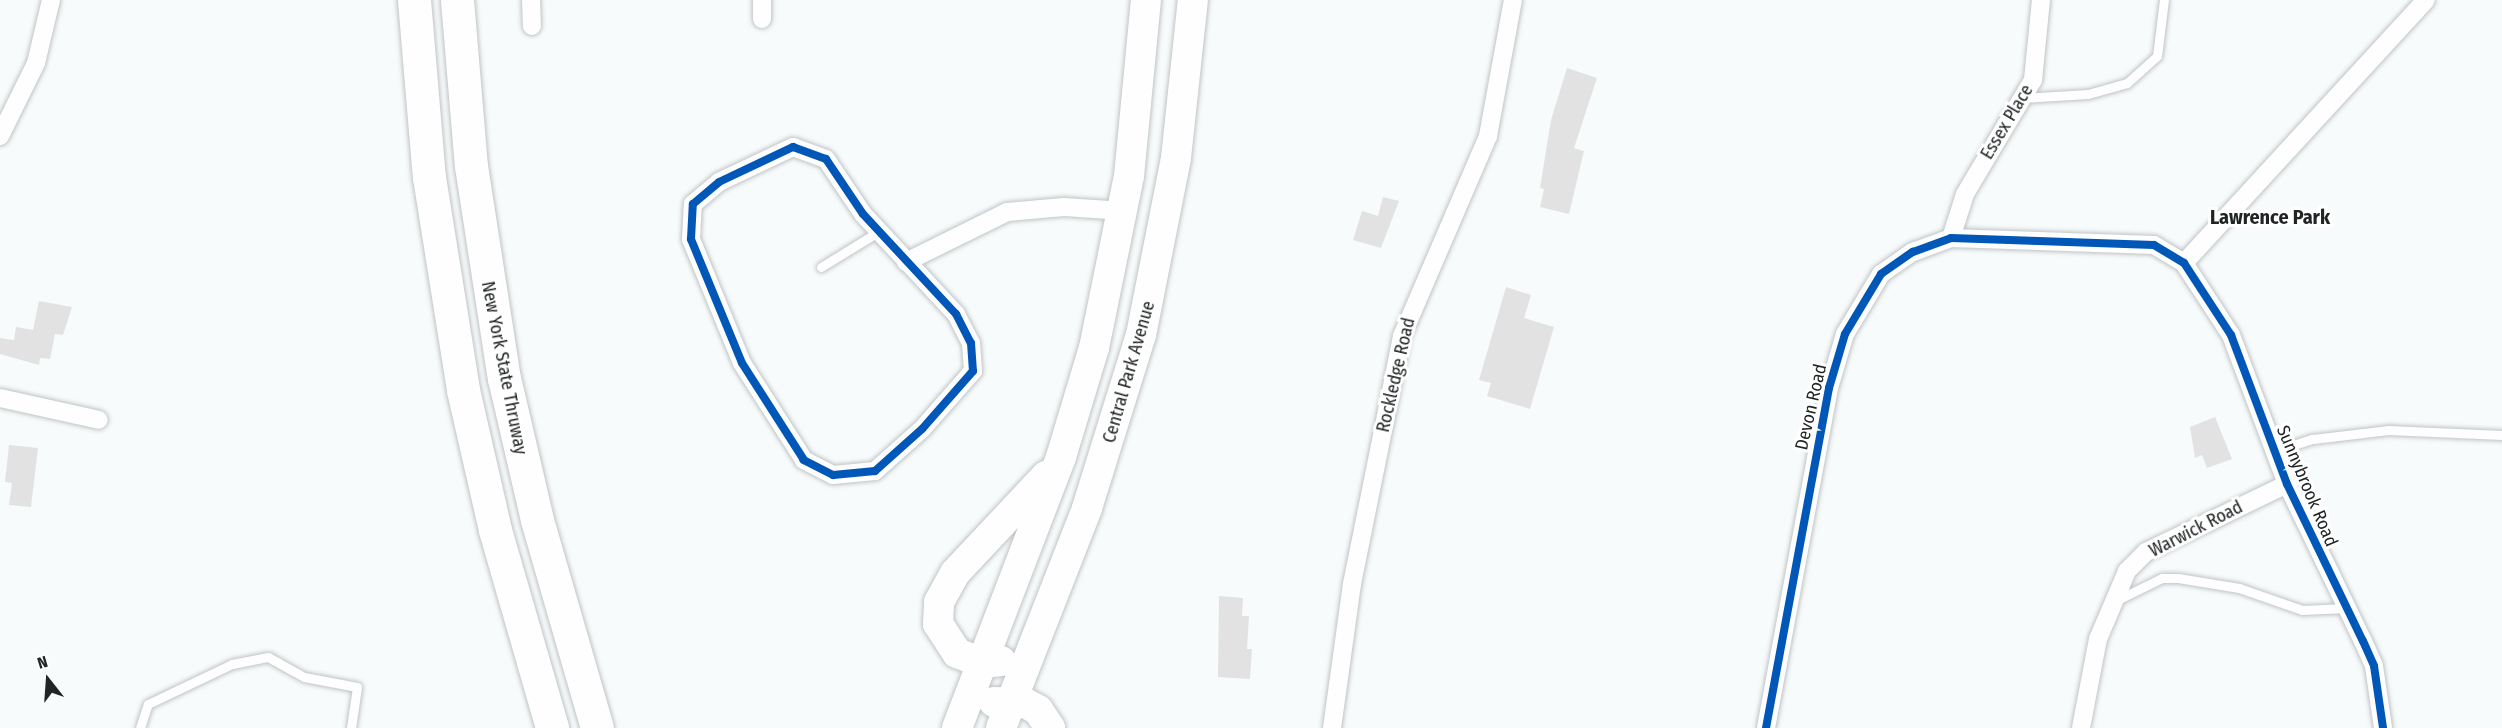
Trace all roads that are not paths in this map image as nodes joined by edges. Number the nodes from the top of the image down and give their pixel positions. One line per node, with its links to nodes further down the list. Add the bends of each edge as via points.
1 (51, 0): 15 (street, via 36,63)
2 (414, 0): 32 (highway, via 428,165 450,321 478,460)
3 (457, 0): 39 (highway, New York State Thruway, via 472,177 502,366 537,520)
4 (531, 0): 13 (street)
5 (762, 0): 12 (street)
6 (1146, 0): 16 (main road)
7 (1193, 0): 30 (main road, Central Park Avenue, via 1170,194 1141,335 1099,474)
8 (1513, 0): 42 (street, Rockledge Road, via 1488,136 1402,336 1352,584)
9 (2041, 0): 14 (street, Essex Place, via 2032,80)
10 (2164, 0): 14 (lane, via 2157,56 2127,83 2088,94)
11 (2417, 2): 20 (street)
12 (762, 19)
13 (532, 26)
14 (2022, 98): 18 (street, Essex Place, via 1965,194)
15 (0, 136)
16 (1124, 211): 19 (street, via 1064,207 1007,213); 26 (main road, via 1099,326)
17 (878, 232): 19 (street); 19 (street, via 826,159 793,147 719,182 693,204 691,239 742,363 804,460 833,475 875,471 922,429 973,370 971,343 956,314); 21 (lane)
18 (1951, 238): 20 (street, Devon Road, via 2154,245); 43 (street, Devon Road, via 1913,252 1881,274 1845,334 1827,399)
19 (906, 262)
20 (2184, 263): 25 (street, Sunnybrook Road, via 2231,335)
21 (821, 267)
22 (0, 398): 23 (street)
23 (99, 420)
24 (2502, 435): 25 (lane, via 2388,430 2313,439)
25 (2275, 450): 27 (street, Sunnybrook Road)
26 (1060, 457): 31 (main road); 31 (main road, via 941,593 937,614 942,634 957,653)
27 (2287, 484): 28 (street, Warwick Road, via 2146,552 2127,571); 29 (street, Sunnybrook Road)
28 (2111, 602): 29 (lane, via 2162,578 2178,578 2239,588 2302,610); 44 (street, Warwick Road)
29 (2347, 608): 45 (street, Sunnybrook Road, via 2374,666)
30 (1033, 647): 31 (main road); 33 (main road, Central Park Avenue)
31 (982, 663): 34 (main road)
32 (534, 669): 37 (highway); 38 (highway)
33 (1012, 701): 34 (main road, via 983,706); 40 (main road, Central Park Avenue); 41 (main road, via 1038,710)
34 (958, 725)
35 (140, 728): 36 (lane, via 148,704 232,664 268,657 304,677 357,687)
36 (351, 728)
37 (546, 728)
38 (552, 728)
39 (597, 728)
40 (1001, 728)
41 (1050, 728)
42 (1332, 728)
43 (1766, 728)
44 (2081, 728)
45 (2383, 728)

